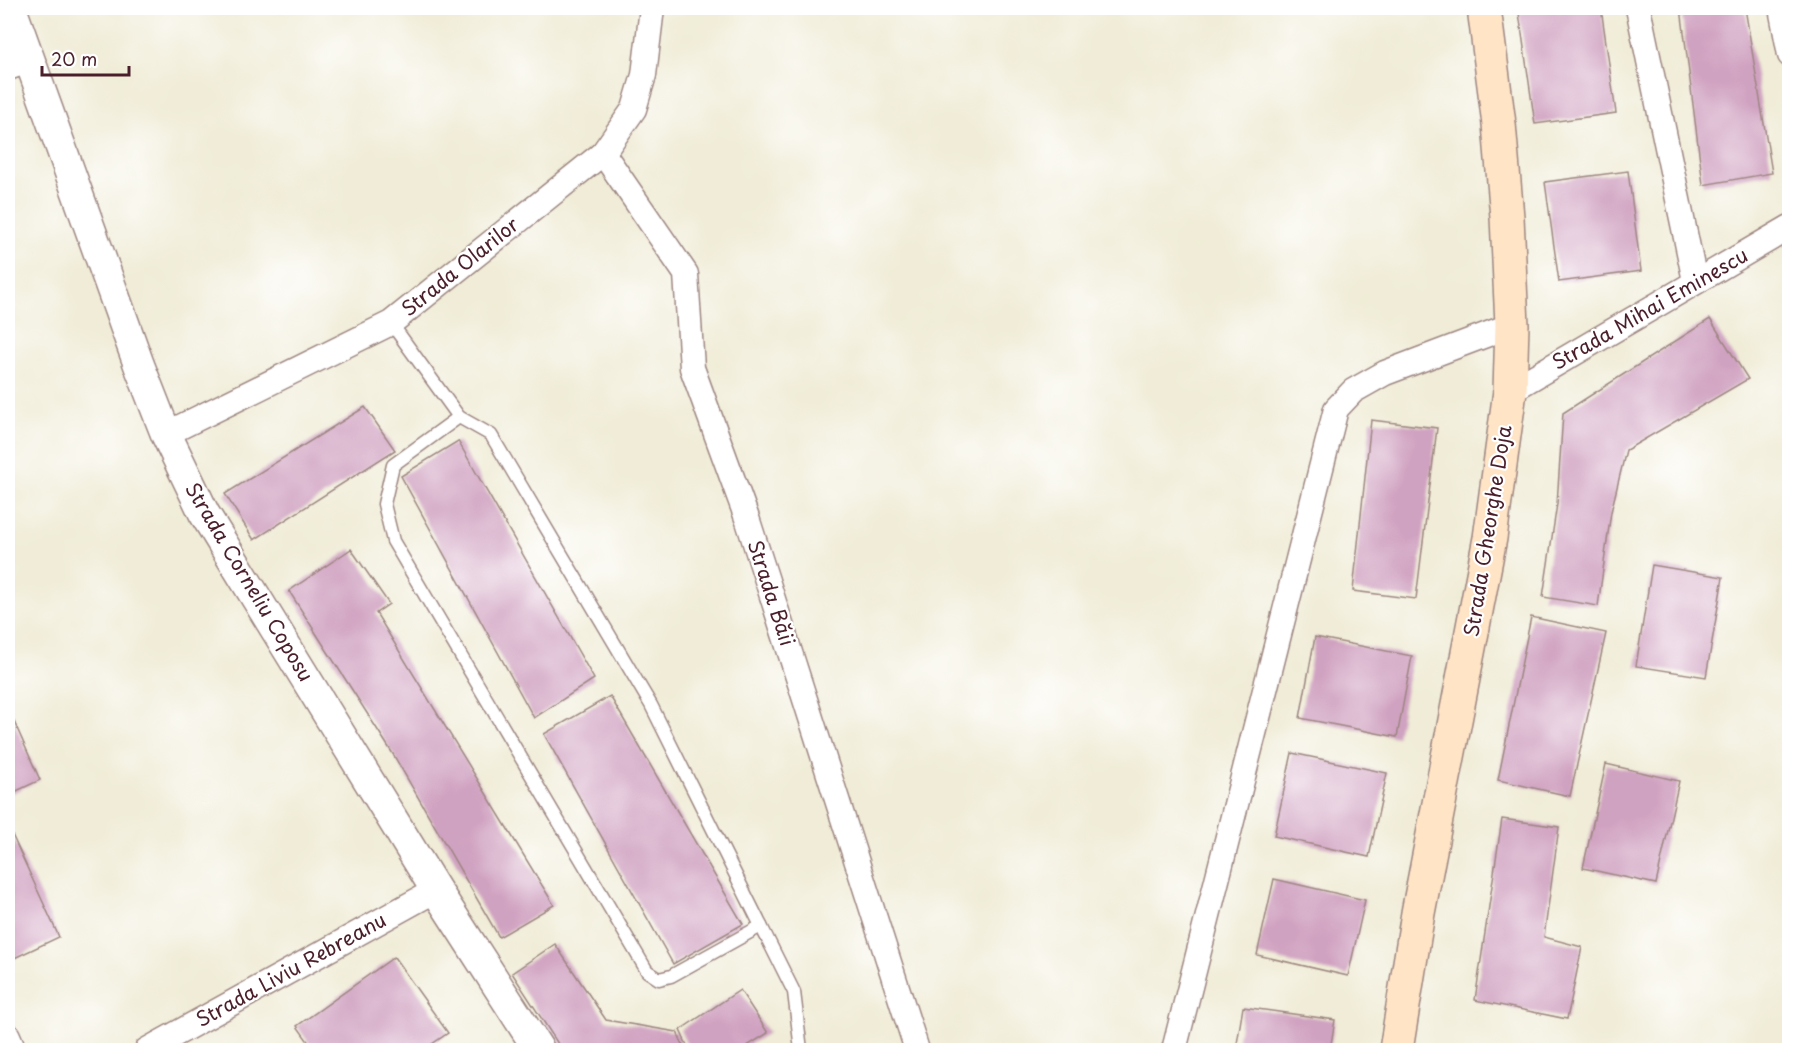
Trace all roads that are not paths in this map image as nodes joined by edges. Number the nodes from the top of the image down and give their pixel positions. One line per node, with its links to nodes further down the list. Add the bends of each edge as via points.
1 (11, 8): 7 (street, Strada Corneliu Coposu)
2 (652, 8): 8 (street, Strada Olarilor, via 644,75 634,109)
3 (1484, 8): 12 (main road, Strada Gheorghe Doja, via 1508,217)
4 (1638, 8): 10 (street)
5 (1781, 8): 6 (street)
6 (1790, 56)
7 (18, 64): 15 (street, Strada Corneliu Coposu)
8 (603, 153): 11 (street, Strada Olarilor); 23 (street, Strada Băii, via 686,274 692,368 748,520)
9 (1790, 227): 10 (street, Strada Mihai Eminescu)
10 (1695, 281): 13 (street, Strada Mihai Eminescu)
11 (391, 323): 14 (lane); 15 (street, Strada Olarilor)
12 (1512, 325): 13 (main road, Strada Gheorghe Doja); 24 (street, via 1385,373 1353,391 1336,409)
13 (1510, 391): 25 (main road, Strada Gheorghe Doja, via 1490,538 1418,913)
14 (459, 417): 17 (lane, via 491,435 557,545 651,705); 17 (lane, via 393,465 384,504 393,541 635,951 647,971 658,979 671,976)
15 (166, 434): 16 (street, Strada Corneliu Coposu, via 204,513)
16 (436, 890): 20 (street, Strada Liviu Rebreanu); 21 (street, Strada Corneliu Coposu)
17 (761, 926): 22 (lane, via 794,992)
18 (8, 1036): 19 (street)
19 (14, 1050)
20 (147, 1050)
21 (539, 1050)
22 (801, 1050)
23 (918, 1050)
24 (1174, 1050)
25 (1396, 1050)

